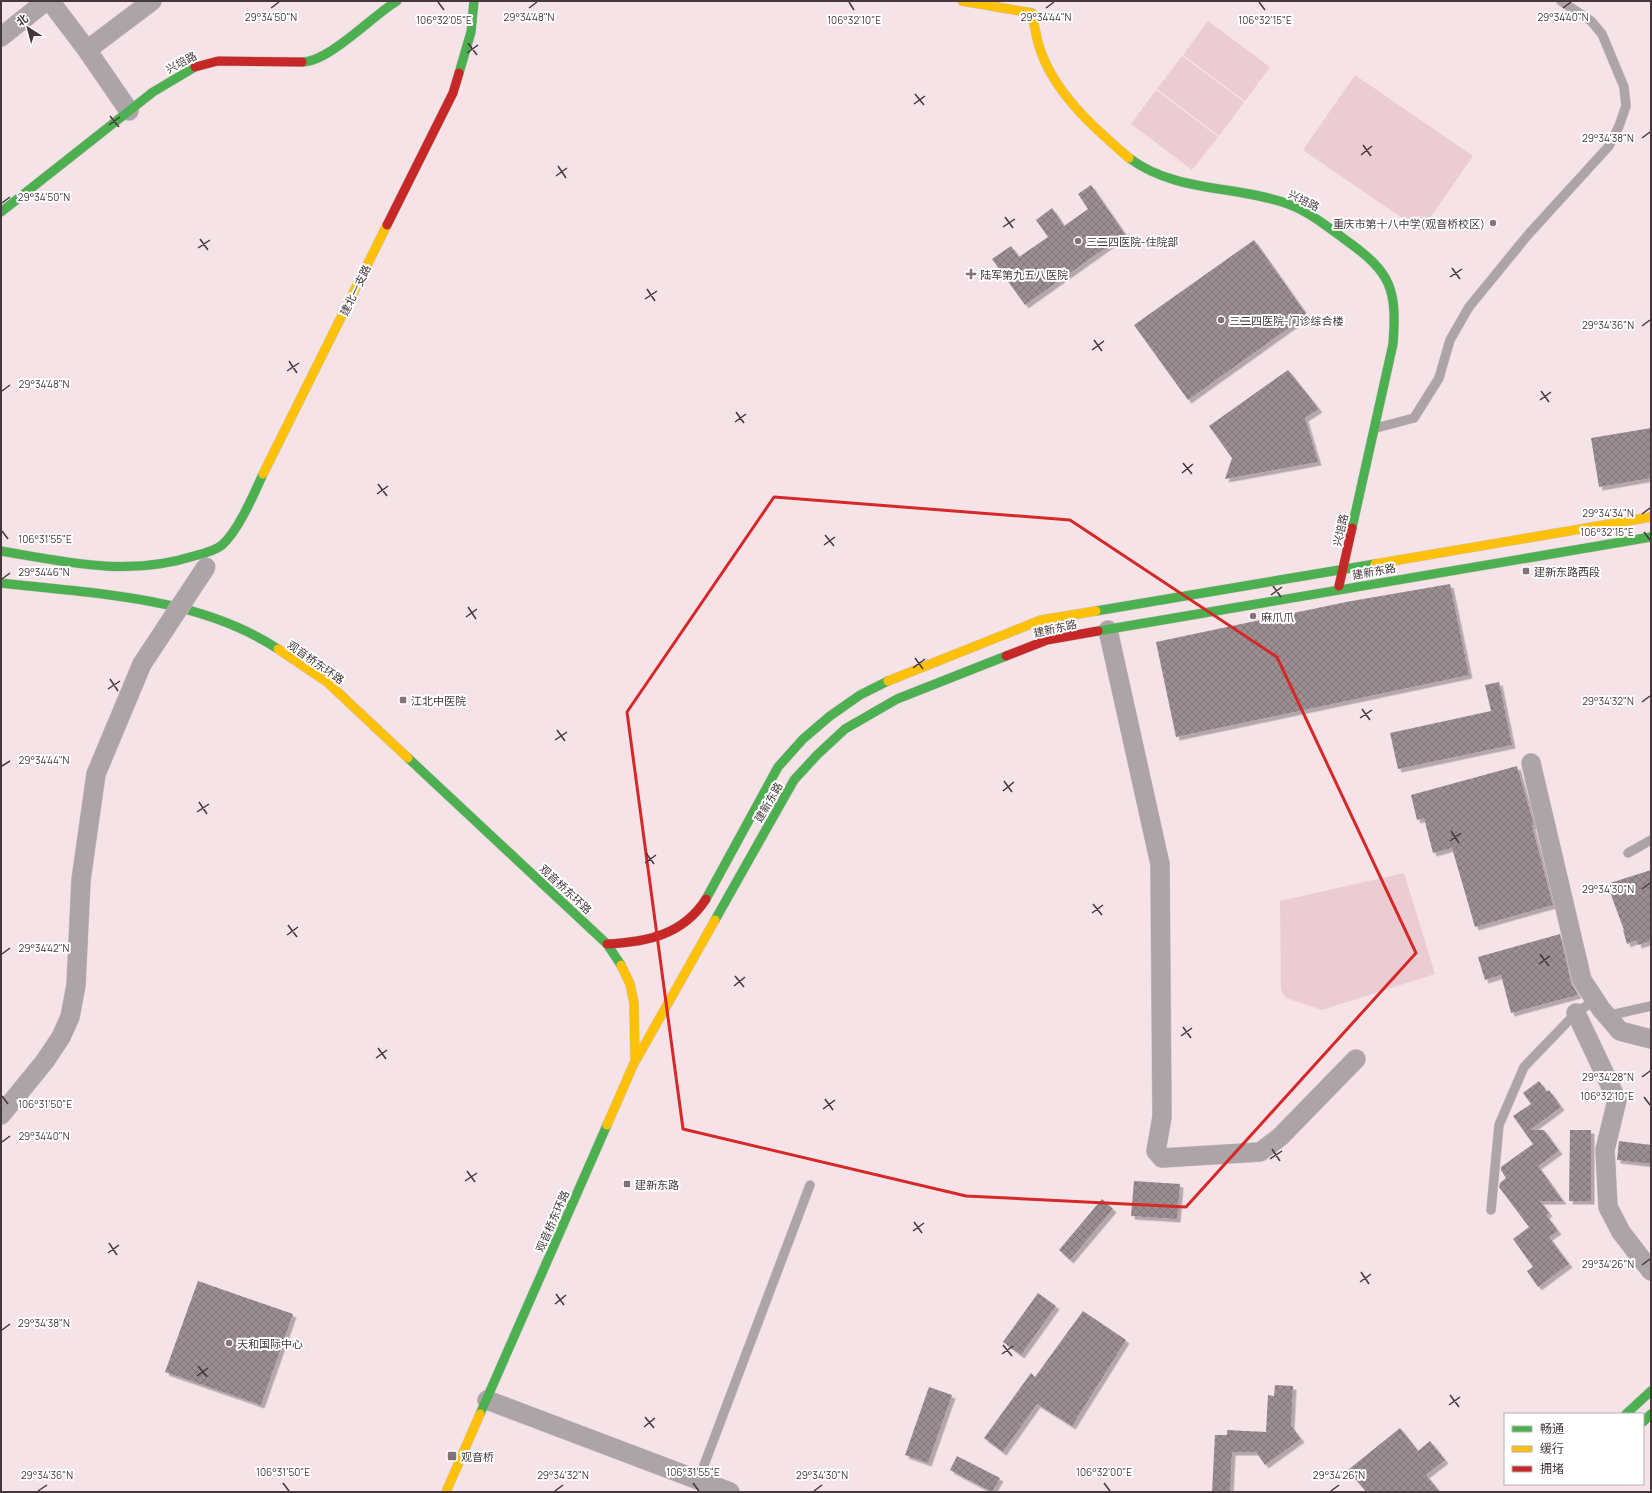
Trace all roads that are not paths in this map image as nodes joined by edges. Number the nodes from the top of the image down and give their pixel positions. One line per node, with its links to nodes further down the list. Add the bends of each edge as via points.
1 (46, 1): 8 (street)
2 (50, 1): 9 (street)
3 (152, 1): 9 (street)
4 (398, 1): 10 (main road, 兴培路, via 314,60 206,62 182,73)
5 (474, 1): 15 (main road, 建北一支路, via 471,32 453,94 263,476)
6 (962, 1): 12 (main road, 兴培路, via 1034,10 1039,47 1053,76 1101,134 1131,159 1161,175 1195,186 1263,196 1289,204 1313,217 1369,257 1384,275 1393,295 1395,320 1393,344)
7 (1561, 1): 12 (lane, via 1591,21 1602,34 1624,87 1626,106 1620,126 1609,146 1527,236 1469,307 1450,340 1439,378 1414,418)
8 (1, 37)
9 (87, 50): 10 (street)
10 (129, 111): 11 (main road, 兴培路)
11 (1, 212)
12 (1376, 428): 17 (main road, 兴培路)
13 (1651, 517): 17 (main road, 建新东路)
14 (1651, 537): 19 (main road, 建新东路)
15 (222, 546): 16 (main road, via 180,562 116,569); 32 (street, 建北一支路, bridge, via 142,664 96,774 81,880 76,985 70,1017 61,1037 45,1061)
16 (1, 552)
17 (1343, 568): 19 (main road, 兴培路); 24 (main road, 建新东路, via 1041,620 888,681 860,695 803,739 778,767 716,884 702,905 685,922 653,939)
18 (1, 583): 24 (main road, 观音桥东环路, via 150,601 218,618 270,644 328,682)
19 (1339, 590): 20 (main road, 建新东路)
20 (1108, 630): 30 (street, via 1160,864 1162,1117 1156,1151 1162,1158 1260,1152 1280,1137); 31 (main road, 建新东路, via 1047,640 897,699 845,729 816,754 794,780)
21 (1531, 763): 25 (street, via 1582,980)
22 (1651, 840): 23 (lane)
23 (1628, 853)
24 (607, 944): 31 (main road, 观音桥东环路, via 630,984 635,1017)
25 (1595, 1000): 27 (lane); 28 (street)
26 (1651, 1006): 28 (lane)
27 (1576, 1013): 34 (lane, via 1524,1067 1505,1111 1499,1125); 35 (street, via 1617,1100 1605,1150 1608,1207 1621,1232)
28 (1607, 1016): 29 (street, via 1620,1031)
29 (1651, 1039)
30 (1356, 1059)
31 (635, 1062): 37 (main road, 观音桥东环路)
32 (1, 1115)
33 (810, 1185): 39 (lane)
34 (1491, 1210)
35 (1651, 1271)
36 (1651, 1391): 38 (main road)
37 (487, 1400): 39 (street); 40 (main road, 观音桥东环路)
38 (1627, 1413)
39 (698, 1481): 41 (street)
40 (446, 1492)
41 (730, 1492)

